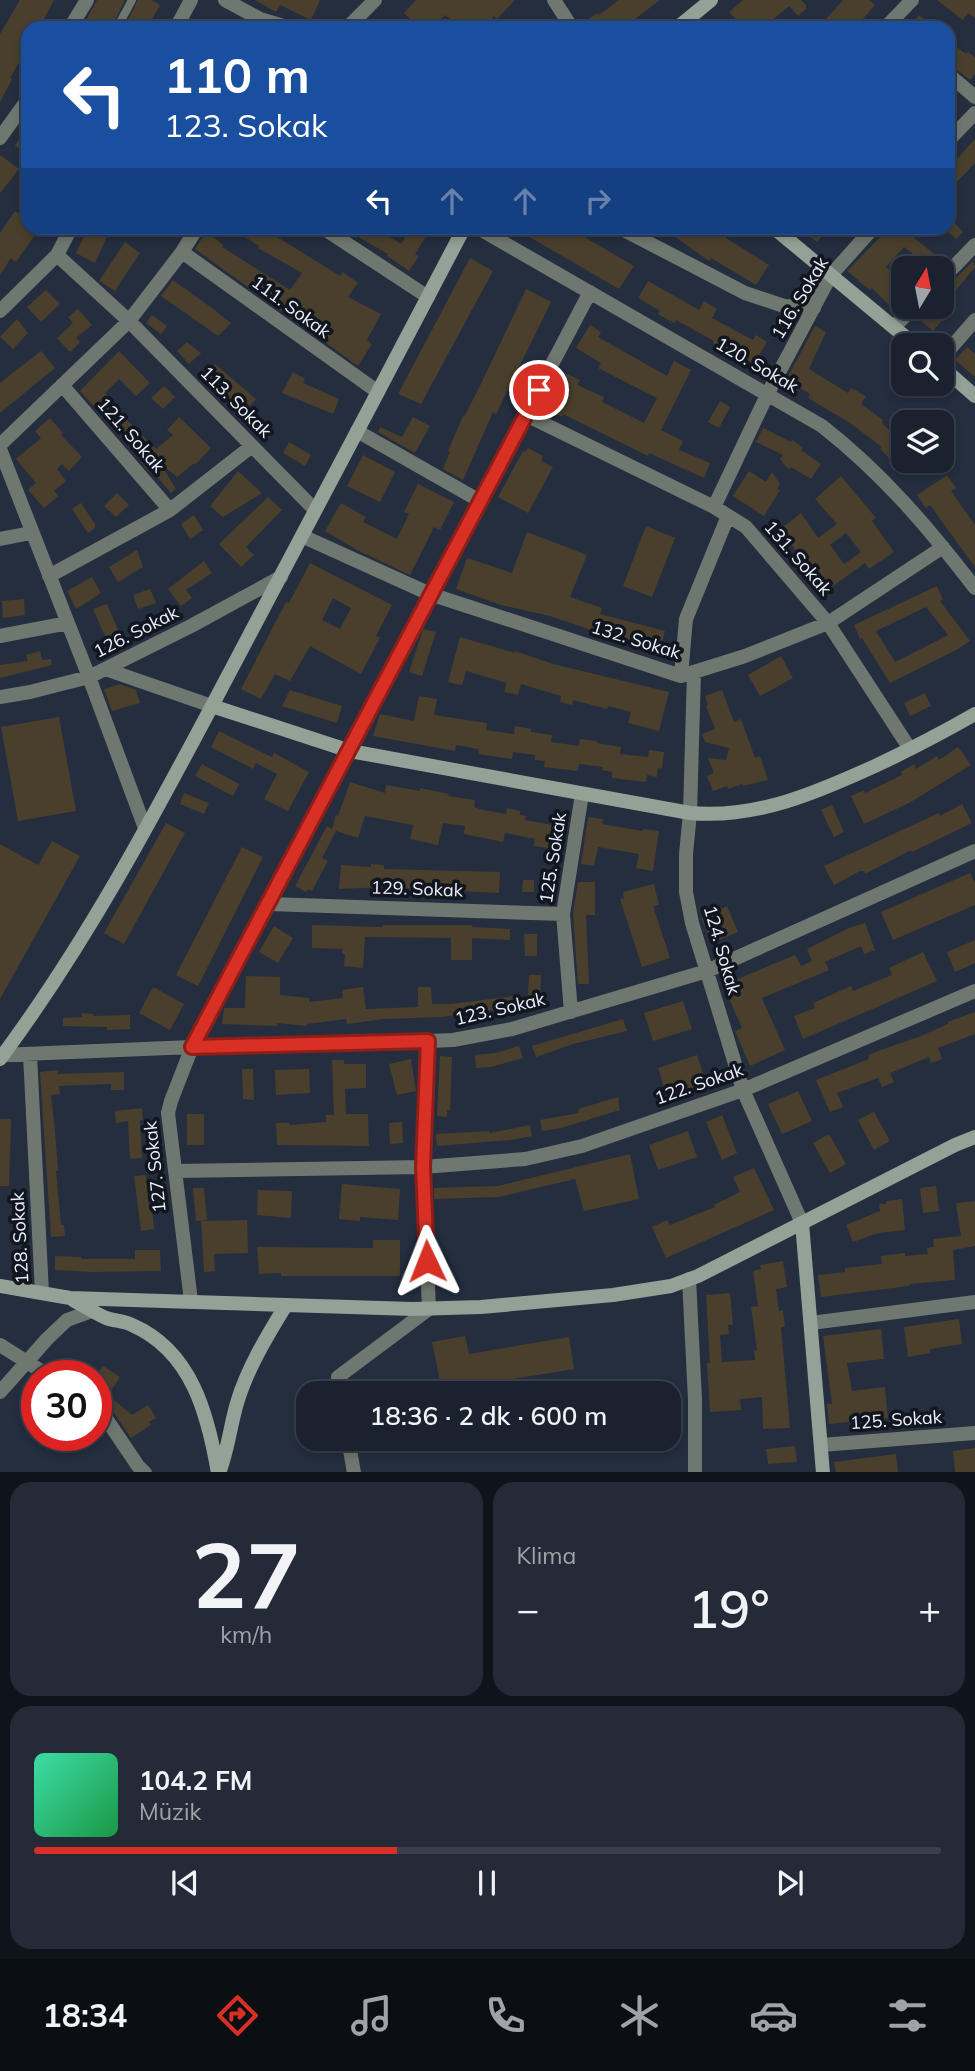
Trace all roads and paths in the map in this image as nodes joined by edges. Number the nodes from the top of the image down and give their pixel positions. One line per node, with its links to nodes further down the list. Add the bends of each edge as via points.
1 (87, 0): 9 (street)
2 (132, 0): 10 (lane)
3 (191, 0): 11 (street)
4 (374, 0): 13 (street)
5 (554, 0): 14 (street)
6 (710, 0): 15 (main road)
7 (912, 0): 16 (street)
8 (234, 3): 12 (street)
9 (74, 21)
10 (121, 21)
11 (180, 21)
12 (268, 21)
13 (354, 21)
14 (568, 21)
15 (685, 21)
16 (895, 21)
17 (955, 80): 18 (street)
18 (975, 97)
19 (21, 109): 22 (street)
20 (975, 113): 21 (street)
21 (955, 134)
22 (0, 138)
23 (67, 235): 33 (street)
24 (193, 235): 32 (street)
25 (338, 235): 37 (street)
26 (460, 235): 37 (main road)
27 (490, 235): 36 (street, 120. Sokak)
28 (633, 235): 38 (street, via 745,293 783,306)
29 (782, 235): 35 (main road)
30 (867, 235): 35 (street, 116. Sokak)
31 (975, 245): 34 (street)
32 (183, 252): 42 (street); 48 (street, 111. Sokak)
33 (57, 255): 39 (street); 42 (street, 113. Sokak)
34 (954, 267)
35 (831, 275): 38 (street, 116. Sokak); 43 (main road)
36 (590, 292): 49 (street, 120. Sokak); 51 (street, 127. Sokak)
37 (428, 297): 48 (main road)
38 (814, 308): 49 (street, 116. Sokak)
39 (0, 310)
40 (902, 319): 43 (street)
41 (975, 320): 45 (street)
42 (130, 321): 47 (street); 53 (street, 113. Sokak)
43 (894, 327): 44 (main road)
44 (901, 333)
45 (954, 344)
46 (954, 378): 50 (main road)
47 (62, 386): 54 (street); 57 (street, 121. Sokak)
48 (378, 392): 52 (main road)
49 (768, 393): 56 (street, 116. Sokak); 63 (street, 120. Sokak, via 860,455)
50 (975, 396)
51 (526, 415): 55 (street, 127. Sokak); 56 (street, 131. Sokak)
52 (357, 431): 55 (street); 58 (main road)
53 (252, 446): 57 (street); 58 (street, 113. Sokak)
54 (0, 447): 60 (street)
55 (480, 500): 67 (street, 127. Sokak)
56 (713, 507): 59 (street, 131. Sokak)
57 (170, 510): 64 (street)
58 (315, 510): 61 (main road)
59 (728, 516): 68 (street, 131. Sokak, via 746,527); 72 (street, 124. Sokak, via 686,619)
60 (32, 533): 62 (street); 64 (street)
61 (302, 536): 65 (main road); 67 (street, 132. Sokak)
62 (0, 539)
63 (943, 547): 66 (street, 120. Sokak); 68 (street, 132. Sokak)
64 (49, 576): 69 (street)
65 (281, 576): 71 (street, 126. Sokak); 75 (main road)
66 (975, 588)
67 (430, 594): 72 (street, 132. Sokak); 78 (street, 127. Sokak)
68 (828, 622): 72 (street, 132. Sokak, via 745,656); 77 (street, 131. Sokak)
69 (68, 623): 70 (street); 73 (street)
70 (0, 636)
71 (105, 669): 73 (street, 126. Sokak); 75 (street)
72 (688, 673): 80 (street, 124. Sokak)
73 (89, 677): 74 (street, 126. Sokak); 81 (street)
74 (0, 697)
75 (212, 706): 78 (main road); 81 (main road)
76 (975, 714): 77 (main road)
77 (910, 749): 80 (main road, via 783,804)
78 (349, 751): 79 (main road); 83 (street, 127. Sokak)
79 (582, 794): 80 (main road); 84 (street, 125. Sokak)
80 (690, 814): 85 (street, 124. Sokak, via 686,892)
81 (145, 828): 91 (main road, via 72,955)
82 (975, 852): 85 (street, 123. Sokak)
83 (269, 904): 84 (street, 129. Sokak); 89 (street, 127. Sokak)
84 (563, 914): 87 (street, 125. Sokak)
85 (707, 971): 87 (street, 123. Sokak); 92 (street, 124. Sokak)
86 (975, 992): 92 (street, 122. Sokak)
87 (571, 1012): 88 (street, 123. Sokak, via 512,1029)
88 (428, 1041): 89 (street, 123. Sokak); 94 (street)
89 (192, 1047): 90 (street, 123. Sokak); 95 (street, 127. Sokak, via 168,1113)
90 (30, 1055): 91 (street, 123. Sokak); 99 (street, 128. Sokak)
91 (1, 1057)
92 (743, 1090): 94 (street, 122. Sokak, via 582,1146 525,1159); 96 (street, 124. Sokak)
93 (975, 1137): 96 (main road)
94 (423, 1167): 95 (street, 122. Sokak); 104 (street)
95 (175, 1171): 101 (street, 127. Sokak)
96 (802, 1223): 97 (main road); 106 (main road)
97 (689, 1279): 104 (main road, via 613,1295); 120 (street)
98 (0, 1286): 99 (main road)
99 (42, 1293): 100 (main road)
100 (70, 1298): 101 (main road); 105 (main road)
101 (191, 1301): 103 (main road)
102 (975, 1302): 106 (street)
103 (286, 1305): 104 (main road); 118 (main road, via 237,1401 227,1452)
104 (429, 1309): 111 (street, via 338,1377)
105 (92, 1311): 109 (street, via 67,1320); 118 (main road, via 148,1333 188,1374 211,1429)
106 (811, 1323): 115 (main road)
107 (0, 1345): 108 (street)
108 (22, 1360)
109 (30, 1360)
110 (21, 1369): 112 (street)
111 (339, 1381)
112 (0, 1392)
113 (112, 1427): 117 (street)
114 (975, 1433): 115 (street, 125. Sokak)
115 (821, 1445): 121 (main road)
116 (350, 1451): 119 (street)
117 (145, 1472)
118 (218, 1472)
119 (354, 1472)
120 (695, 1472)
121 (823, 1472)

